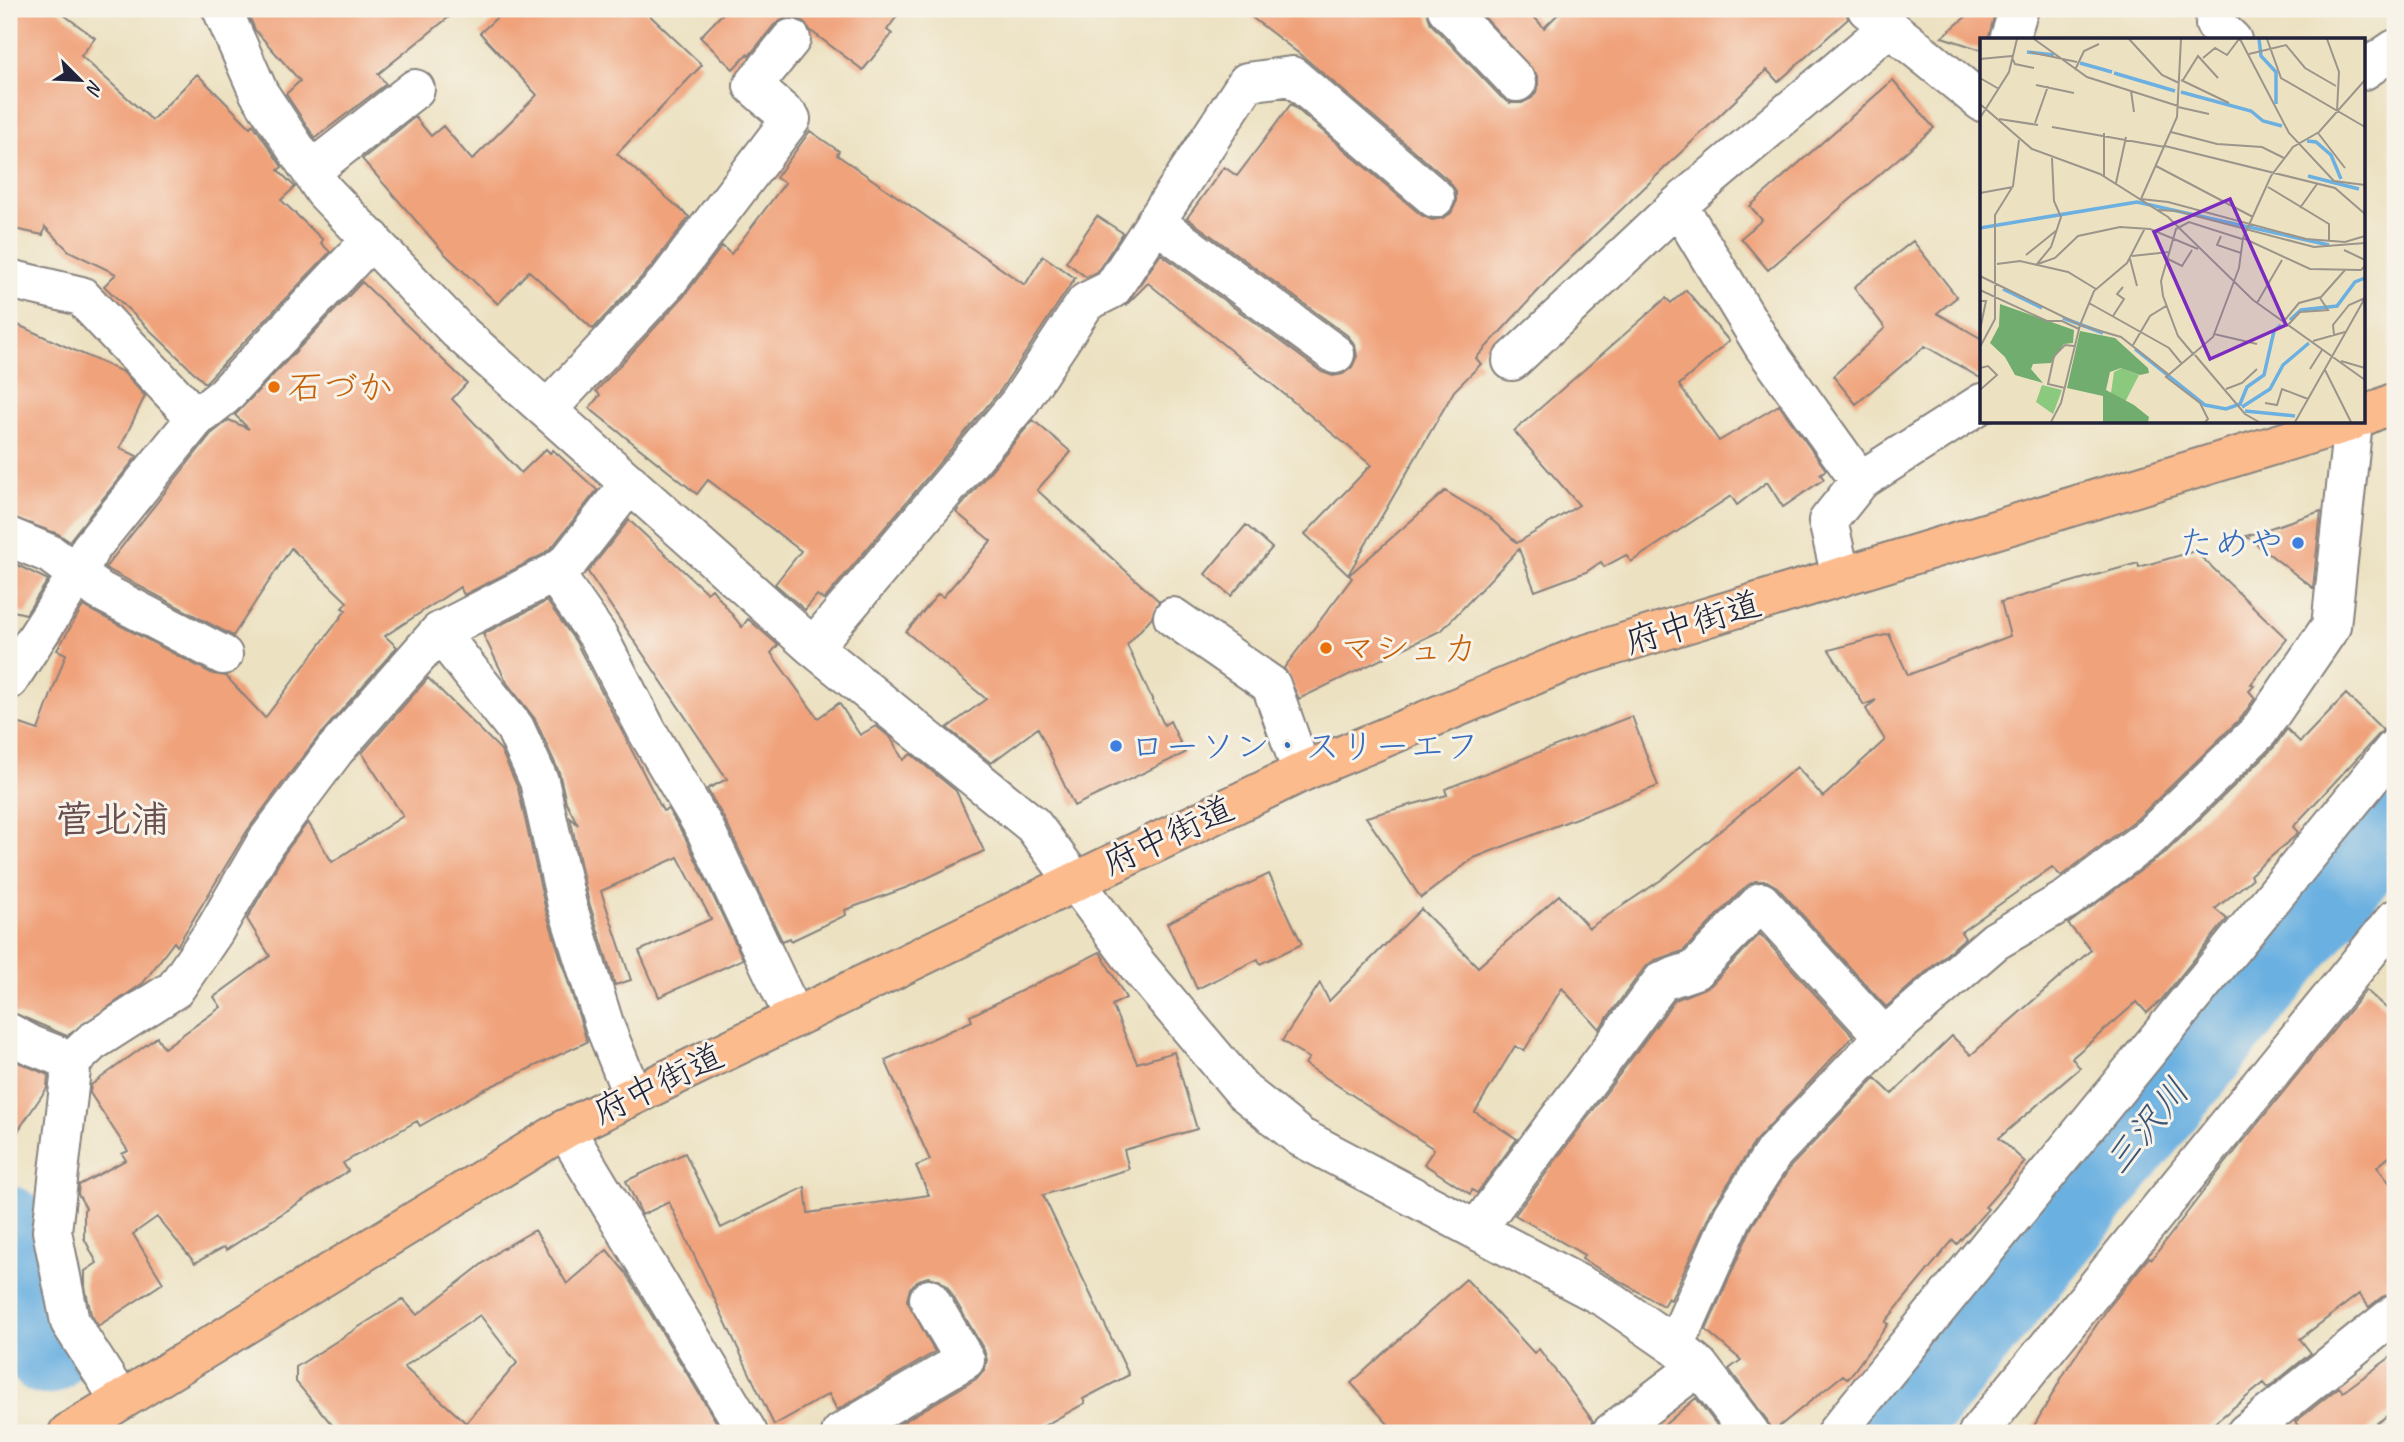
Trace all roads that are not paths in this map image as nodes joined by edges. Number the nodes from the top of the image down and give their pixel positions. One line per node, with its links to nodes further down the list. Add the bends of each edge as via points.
1 (1447, 9): 9 (street)
2 (2019, 9): 5 (street)
3 (231, 13): 12 (street, via 259,93)
4 (1878, 18): 11 (street); 14 (street)
5 (2010, 38)
6 (791, 39): 22 (street, via 753,86 791,119 668,281)
7 (2395, 49): 8 (street)
8 (2366, 69)
9 (1517, 82)
10 (415, 89): 12 (street)
11 (1980, 101)
12 (312, 170): 16 (street, via 324,191)
13 (1435, 198): 15 (street, via 1292,76 1247,82)
14 (1678, 205): 19 (street); 27 (street, via 1764,347)
15 (1155, 222): 18 (street); 35 (street, via 1112,289 1086,302 1018,403)
16 (372, 239): 22 (street, via 457,330); 24 (street, via 224,396)
17 (9, 279): 24 (street, via 81,296)
18 (1335, 354)
19 (1513, 361)
20 (2395, 402): 23 (main road)
21 (1980, 404): 27 (street)
22 (547, 410): 28 (street)
23 (2366, 415)
24 (196, 418): 31 (street, via 90,549)
25 (2345, 424): 32 (main road, 府中街道)
26 (2352, 424): 44 (street, via 2331,626 2259,732 2151,836 2067,899 1995,942)
27 (1860, 481): 32 (street, via 1828,521)
28 (630, 483): 30 (street, via 569,561); 35 (street)
29 (9, 537): 31 (street, via 50,554)
30 (554, 573): 34 (street); 42 (street, via 598,636 705,829)
31 (77, 575): 36 (street); 37 (street)
32 (1841, 577): 39 (main road, 府中街道, via 1580,656)
33 (1173, 617): 39 (street, via 1271,685)
34 (439, 632): 45 (street, via 335,750 266,842 175,989 92,1042); 46 (street, via 515,728 538,781 567,905 605,1027)
35 (813, 647): 40 (street, via 1032,825)
36 (223, 655)
37 (9, 680)
38 (2395, 748): 58 (street)
39 (1302, 772): 40 (main road, 府中街道)
40 (1074, 880): 42 (main road, 府中街道); 48 (street, via 1138,966 1244,1092 1300,1138)
41 (2395, 919): 59 (street)
42 (794, 1017): 46 (main road, 府中街道)
43 (9, 1033): 45 (street)
44 (1884, 1037): 48 (street, via 1761,902 1695,970 1662,981); 51 (street, via 1774,1152 1733,1216)
45 (72, 1061): 52 (street, via 52,1231 70,1322)
46 (632, 1094): 47 (main road, 府中街道)
47 (565, 1129): 52 (main road, 府中街道); 54 (street)
48 (1475, 1230): 51 (street, via 1607,1299)
49 (929, 1299): 55 (street, via 965,1360)
50 (2395, 1314): 60 (street)
51 (1687, 1356): 56 (street); 57 (street)
52 (120, 1400): 53 (main road, 府中街道)
53 (77, 1430)
54 (748, 1433)
55 (841, 1433)
56 (1611, 1433)
57 (1750, 1433)
58 (1836, 1433)
59 (1978, 1433)
60 (2246, 1433)

